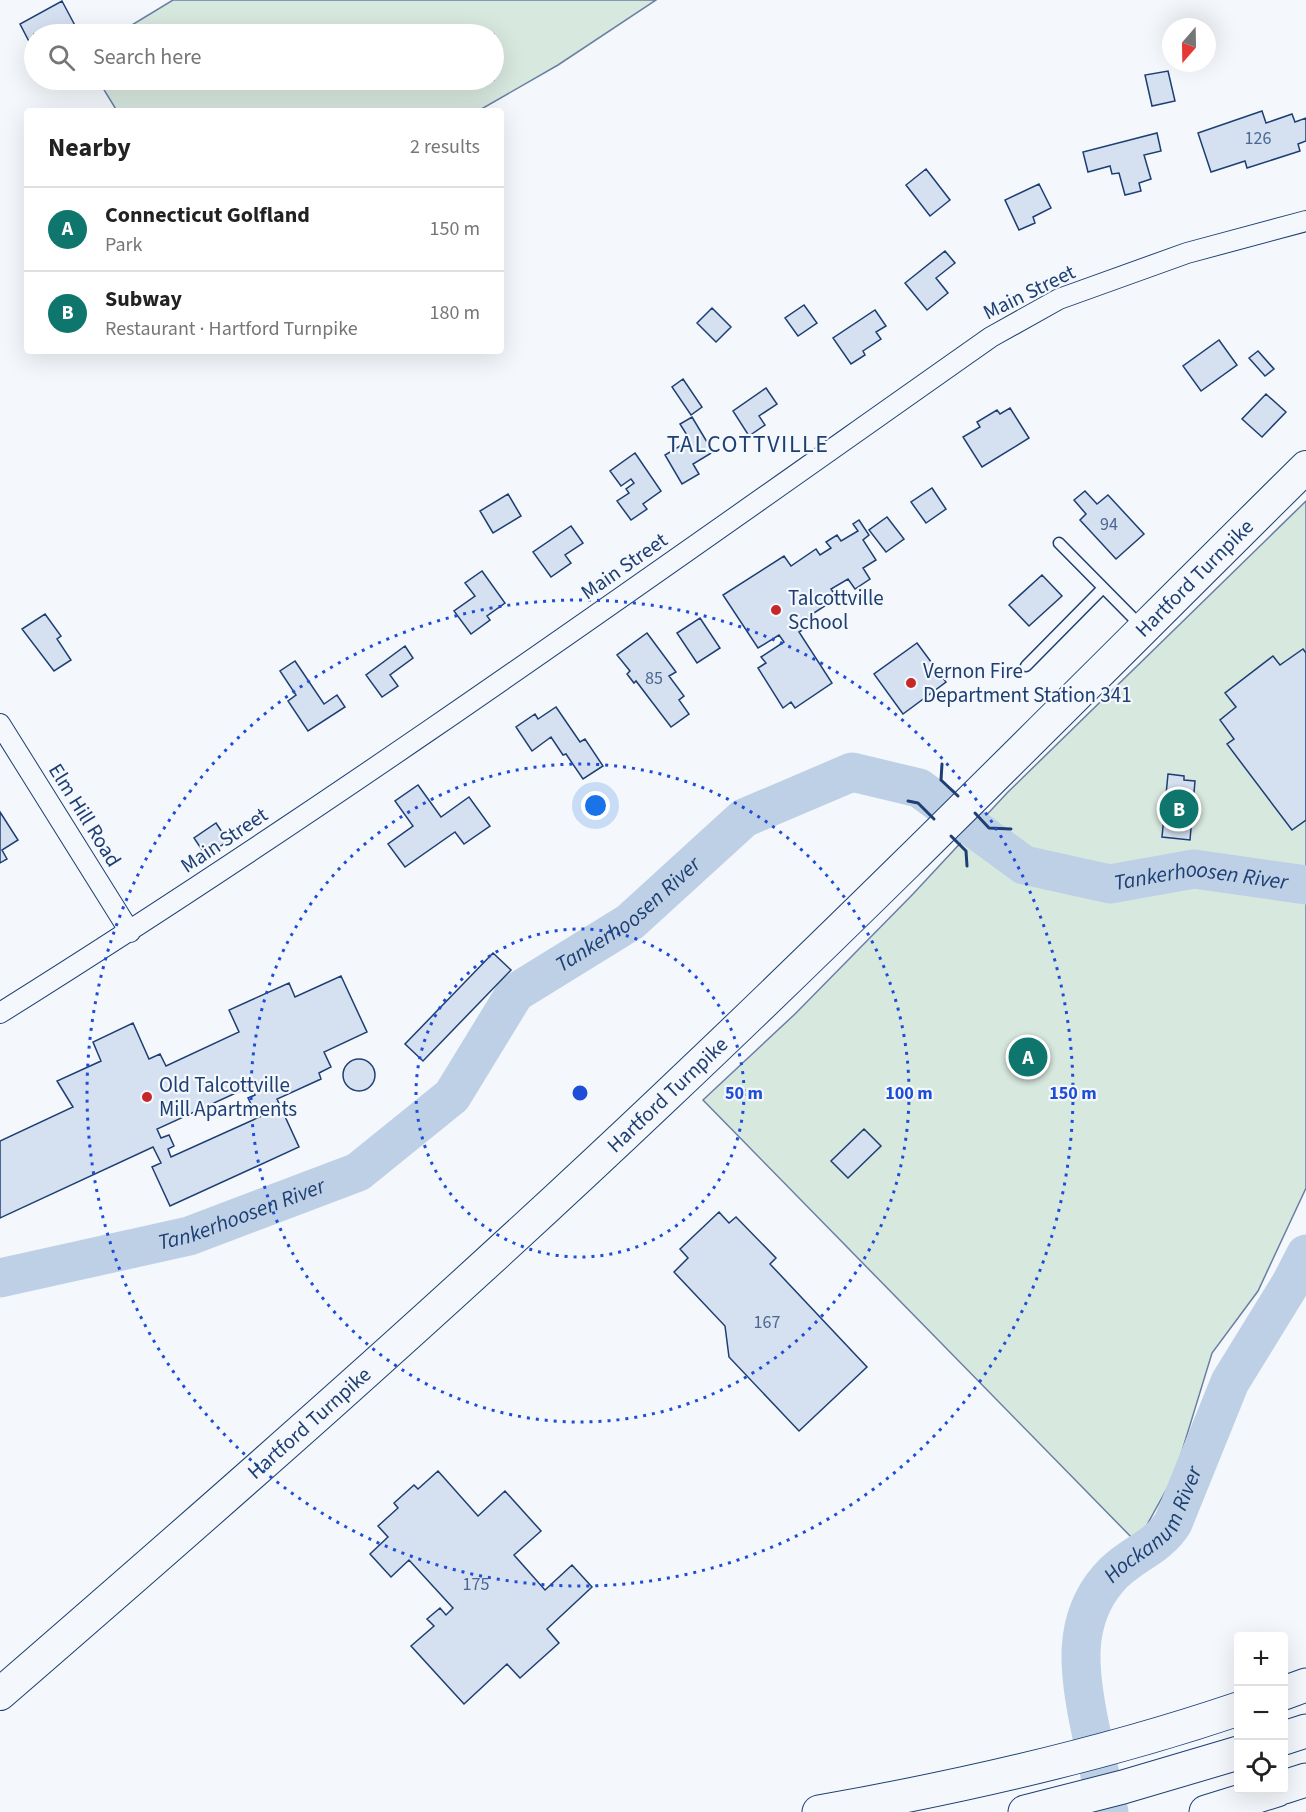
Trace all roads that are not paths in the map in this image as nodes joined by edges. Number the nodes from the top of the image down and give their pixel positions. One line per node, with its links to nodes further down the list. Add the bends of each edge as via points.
1 (1306, 221): 8 (street, Main Street, via 1188,254 1059,299 992,337 350,786)
2 (1306, 466): 5 (main road, Hartford Turnpike)
3 (1059, 543): 4 (lane)
4 (1103, 588): 5 (lane); 6 (lane)
5 (1143, 629): 12 (main road, Hartford Turnpike, via 659,1103 409,1334)
6 (1026, 666)
7 (0, 724): 8 (street, Elm Hill Road)
8 (130, 932): 9 (street, Main Street)
9 (0, 1013)
10 (1306, 1686): 11 (highway)
11 (1288, 1692)
12 (0, 1694)
13 (1234, 1710): 21 (highway, via 1033,1768)
14 (1306, 1731): 15 (highway)
15 (1288, 1737)
16 (1234, 1754): 20 (highway)
17 (1306, 1780): 18 (highway)
18 (1288, 1786)
19 (1264, 1794): 22 (highway)
20 (1034, 1810)
21 (819, 1812)
22 (1206, 1812)

